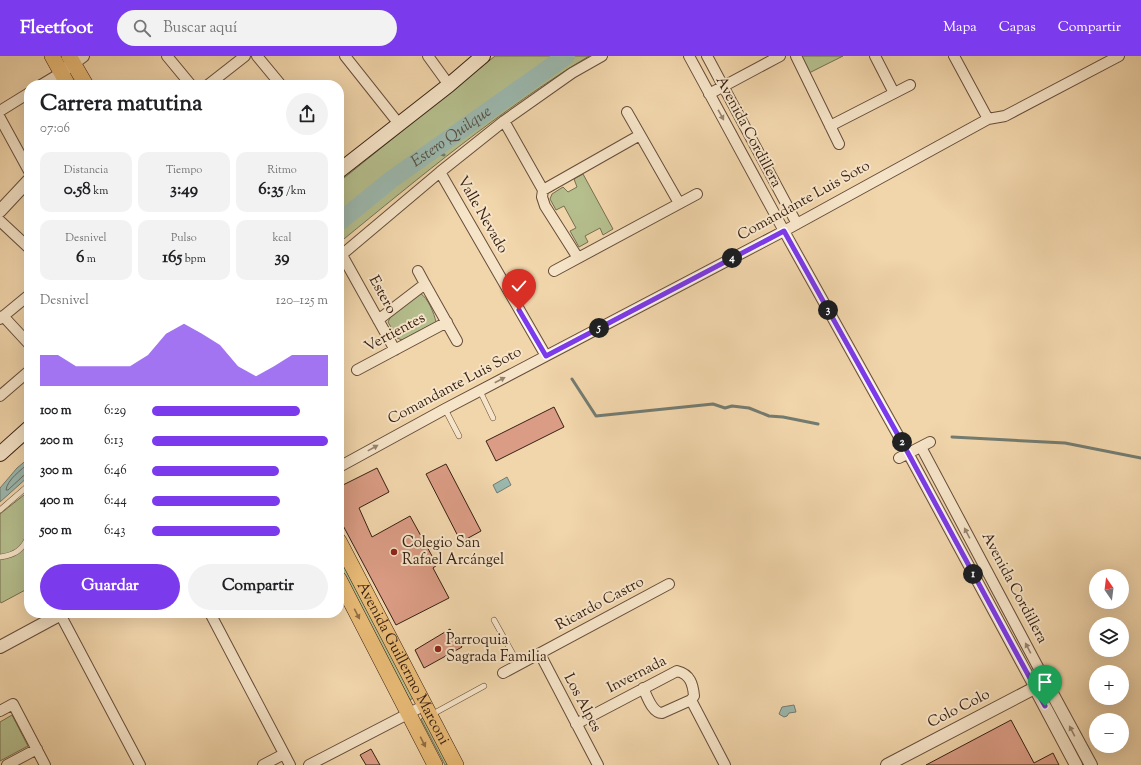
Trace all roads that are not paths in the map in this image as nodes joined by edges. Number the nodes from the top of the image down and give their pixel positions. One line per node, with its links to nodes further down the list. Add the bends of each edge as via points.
1 (52, 56): 16 (main road)
2 (167, 56): 19 (street)
3 (245, 56): 20 (street)
4 (346, 56): 33 (street)
5 (428, 56): 22 (street)
6 (483, 56): 22 (main road)
7 (602, 56): 32 (street, via 572,73)
8 (689, 56): 26 (street, Avenida Cordillera)
9 (707, 56): 24 (street, Avenida Cordillera)
10 (780, 56): 24 (street)
11 (796, 56): 34 (street)
12 (875, 56): 25 (street)
13 (954, 56): 31 (street)
14 (1119, 56): 31 (street, Comandante Luis Soto, via 1005,116)
15 (263, 58): 21 (street)
16 (71, 67): 17 (street); 18 (main road)
17 (49, 80)
18 (82, 80)
19 (187, 80)
20 (214, 80)
21 (278, 80)
22 (449, 85): 33 (main road)
23 (910, 85): 25 (street)
24 (723, 86): 26 (street); 46 (street, Avenida Cordillera)
25 (894, 93): 34 (street)
26 (709, 94): 47 (street, Avenida Cordillera, one-way to 47)
27 (24, 96): 28 (street)
28 (0, 111)
29 (628, 112): 35 (street)
30 (0, 118): 37 (street)
31 (988, 119): 46 (street, Comandante Luis Soto)
32 (504, 121): 39 (street); 41 (street)
33 (399, 124): 38 (main road)
34 (830, 126): 36 (street)
35 (640, 135): 41 (street); 43 (street)
36 (839, 144)
37 (24, 162)
38 (344, 163)
39 (440, 172): 49 (street); 62 (street, Valle Nevado)
40 (24, 185): 44 (street)
41 (543, 190): 50 (street, via 545,206)
42 (697, 194): 43 (street)
43 (679, 204): 50 (street)
44 (2, 205)
45 (0, 221): 48 (street)
46 (797, 224): 47 (street, Comandante Luis Soto)
47 (784, 231): 62 (street, Comandante Luis Soto); 74 (street, Avenida Cordillera)
48 (24, 243)
49 (344, 253)
50 (578, 258): 53 (street)
51 (344, 263): 57 (street, Estero)
52 (418, 271): 54 (street, Vertientes)
53 (554, 271)
54 (425, 284): 57 (street, Vertientes); 58 (street, Vertientes)
55 (24, 299): 56 (street)
56 (2, 318): 59 (street)
57 (378, 320): 61 (street, Estero)
58 (447, 322): 60 (street, Vertientes); 61 (street, Vertientes)
59 (24, 339)
60 (457, 341)
61 (396, 350): 63 (street, Vertientes)
62 (546, 356): 65 (street, Comandante Luis Soto, one-way to 62)
63 (357, 370)
64 (24, 375): 66 (street)
65 (480, 391): 67 (street, Comandante Luis Soto); 68 (lane)
66 (0, 396)
67 (445, 409): 70 (lane); 75 (street, Comandante Luis Soto, one-way to 67)
68 (493, 418)
69 (24, 432): 73 (main road)
70 (459, 436)
71 (930, 442): 72 (street)
72 (921, 447): 74 (street); 91 (street, Avenida Cordillera, one-way to 72)
73 (0, 454)
74 (904, 456): 94 (street, Avenida Cordillera)
75 (344, 464)
76 (24, 489): 77 (lane)
77 (0, 510)
78 (24, 546): 80 (lane, via 12,555)
79 (344, 551): 96 (main road, Avenida Guillermo Marconi)
80 (0, 558)
81 (669, 584): 88 (street, Ricardo Castro)
82 (344, 589): 98 (main road, Avenida Guillermo Marconi, one-way to 98)
83 (54, 618): 87 (street)
84 (64, 618): 104 (street)
85 (213, 618): 101 (street)
86 (494, 620): 89 (lane)
87 (0, 647)
88 (540, 654): 89 (street, Ricardo Castro); 99 (street, Los Alpes)
89 (519, 665): 90 (street, Ricardo Castro)
90 (503, 674)
91 (1046, 682): 94 (street, Colo Colo); 114 (street, Avenida Cordillera, one-way to 91)
92 (484, 686): 96 (lane)
93 (643, 688): 95 (street, via 658,713); 95 (street, Invernada, via 677,671 684,672 693,687 694,696); 99 (street, Invernada)
94 (1035, 688): 112 (street, Colo Colo); 113 (street, Avenida Cordillera)
95 (691, 700): 111 (street)
96 (427, 710): 98 (street); 109 (main road, Avenida Guillermo Marconi)
97 (0, 711): 100 (street, via 13,704)
98 (409, 714): 107 (street); 108 (main road, Avenida Guillermo Marconi, one-way to 108)
99 (576, 724): 110 (street, Los Alpes)
100 (37, 749): 102 (street); 103 (street)
101 (284, 754): 105 (street); 106 (street)
102 (7, 765)
103 (45, 765)
104 (140, 765)
105 (263, 765)
106 (290, 765)
107 (309, 765)
108 (435, 765)
109 (456, 765)
110 (598, 765)
111 (725, 765)
112 (887, 765)
113 (1076, 765)
114 (1091, 765)

